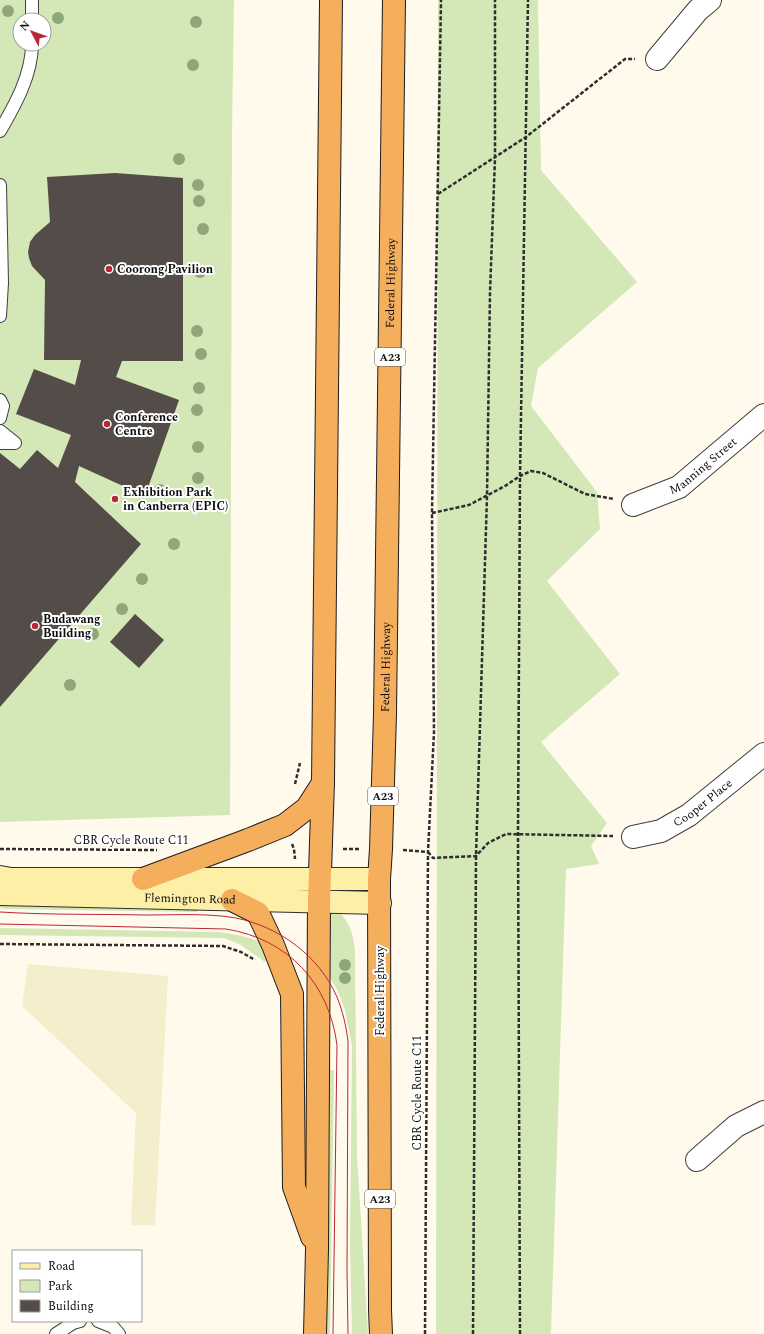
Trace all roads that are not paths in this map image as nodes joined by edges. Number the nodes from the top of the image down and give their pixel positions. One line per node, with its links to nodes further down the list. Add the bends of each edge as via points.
1 (32, 0): 5 (lane)
2 (331, 0): 18 (highway)
3 (394, 0): 23 (highway, Federal Highway / A23, via 385,714)
4 (710, 0): 7 (street, via 698,10)
5 (32, 12)
6 (32, 52): 8 (lane, via 25,80)
7 (657, 59)
8 (0, 131)
9 (0, 185): 10 (lane)
10 (0, 316)
11 (0, 400): 13 (lane)
12 (764, 415): 16 (street, Manning Street, via 679,487)
13 (0, 418)
14 (0, 431): 15 (lane, via 15,443)
15 (0, 442)
16 (634, 505)
17 (764, 754): 19 (street, Cooper Place, via 689,815 661,831)
18 (323, 782): 21 (highway, via 307,808 285,825); 22 (highway)
19 (633, 837)
20 (0, 877): 21 (main road, Flemington Road)
21 (143, 878): 22 (main road, Flemington Road)
22 (320, 879): 23 (main road, Flemington Road); 26 (highway)
23 (379, 879): 27 (highway, Federal Highway / A23)
24 (0, 894): 25 (main road, Flemington Road)
25 (232, 900): 26 (main road, Flemington Road); 30 (highway, via 258,913 292,994 294,1187)
26 (319, 902): 27 (main road, Flemington Road); 30 (highway)
27 (380, 903): 36 (highway, Federal Highway / A23)
28 (764, 1112): 29 (street, via 736,1126)
29 (697, 1160)
30 (317, 1249): 35 (highway)
31 (78, 1322): 33 (lane)
32 (100, 1322): 34 (lane, via 113,1327)
33 (56, 1334)
34 (119, 1334)
35 (315, 1334)
36 (381, 1334)

